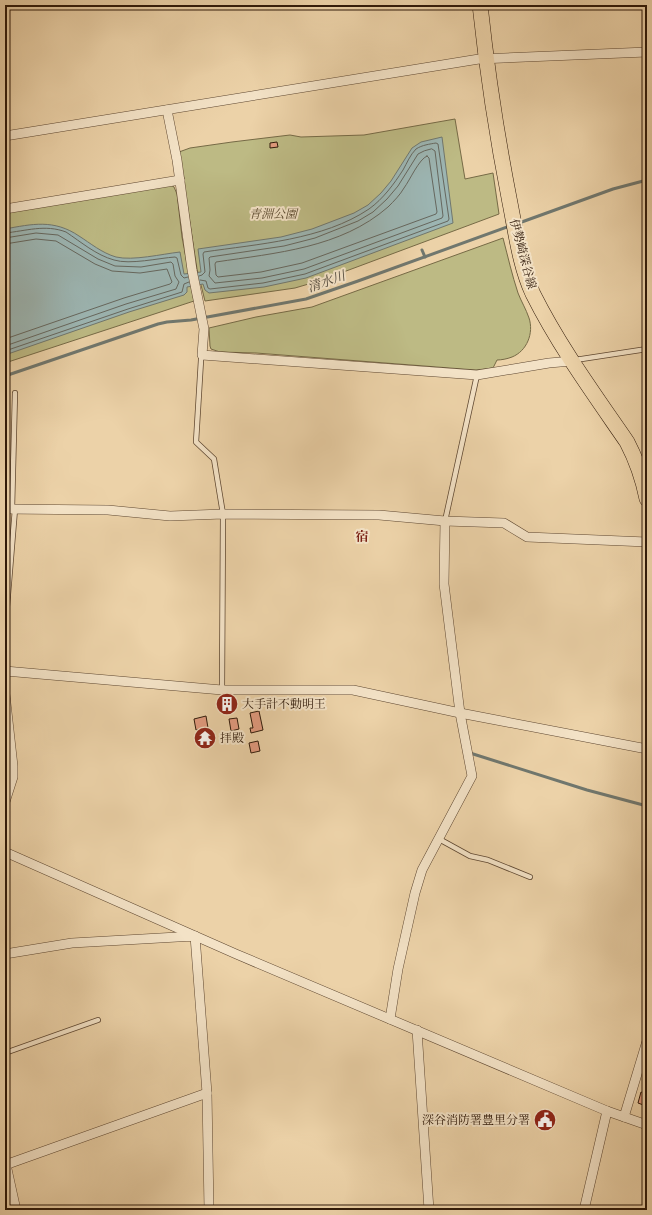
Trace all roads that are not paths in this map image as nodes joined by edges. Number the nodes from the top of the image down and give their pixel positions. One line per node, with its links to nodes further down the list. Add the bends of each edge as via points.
1 (480, 5): 3 (main road, 伊勢崎深谷線)
2 (647, 52): 3 (street)
3 (487, 59): 4 (street); 10 (main road, 伊勢崎深谷線, via 499,143 525,269 533,292)
4 (168, 110): 5 (street); 6 (street)
5 (5, 136)
6 (180, 180): 7 (street); 9 (street, via 192,270 204,329)
7 (5, 209)
8 (647, 349): 10 (lane)
9 (202, 355): 11 (street); 15 (lane, via 196,442 214,459)
10 (572, 361): 11 (street); 13 (main road, 伊勢崎深谷線, via 627,442 640,469)
11 (477, 374): 16 (lane)
12 (15, 393): 14 (lane)
13 (647, 499)
14 (10, 509): 15 (street, via 108,510 170,516); 18 (lane)
15 (223, 514): 16 (street, via 379,515); 20 (lane)
16 (445, 521): 17 (street, via 504,522 527,538); 22 (street, via 444,584)
17 (647, 542)
18 (5, 631)
19 (5, 671): 20 (street)
20 (222, 690): 22 (street, via 353,690)
21 (5, 694): 24 (street, via 13,766 13,777)
22 (460, 713): 23 (street); 25 (street, via 472,776)
23 (647, 749)
24 (5, 802)
25 (439, 839): 27 (lane, via 470,856 488,860); 30 (street, via 422,870 415,893)
26 (6, 856): 28 (street)
27 (530, 877)
28 (195, 936): 29 (street, via 72,943); 30 (street); 35 (street)
29 (5, 954)
30 (390, 1019): 32 (street)
31 (98, 1020): 34 (lane)
32 (417, 1030): 36 (street); 42 (street)
33 (647, 1041): 37 (street)
34 (5, 1053)
35 (207, 1093): 39 (street); 41 (street)
36 (607, 1111): 37 (street); 43 (street)
37 (624, 1116): 38 (street)
38 (647, 1125)
39 (5, 1163): 40 (street)
40 (16, 1210)
41 (209, 1210)
42 (429, 1210)
43 (584, 1210)

